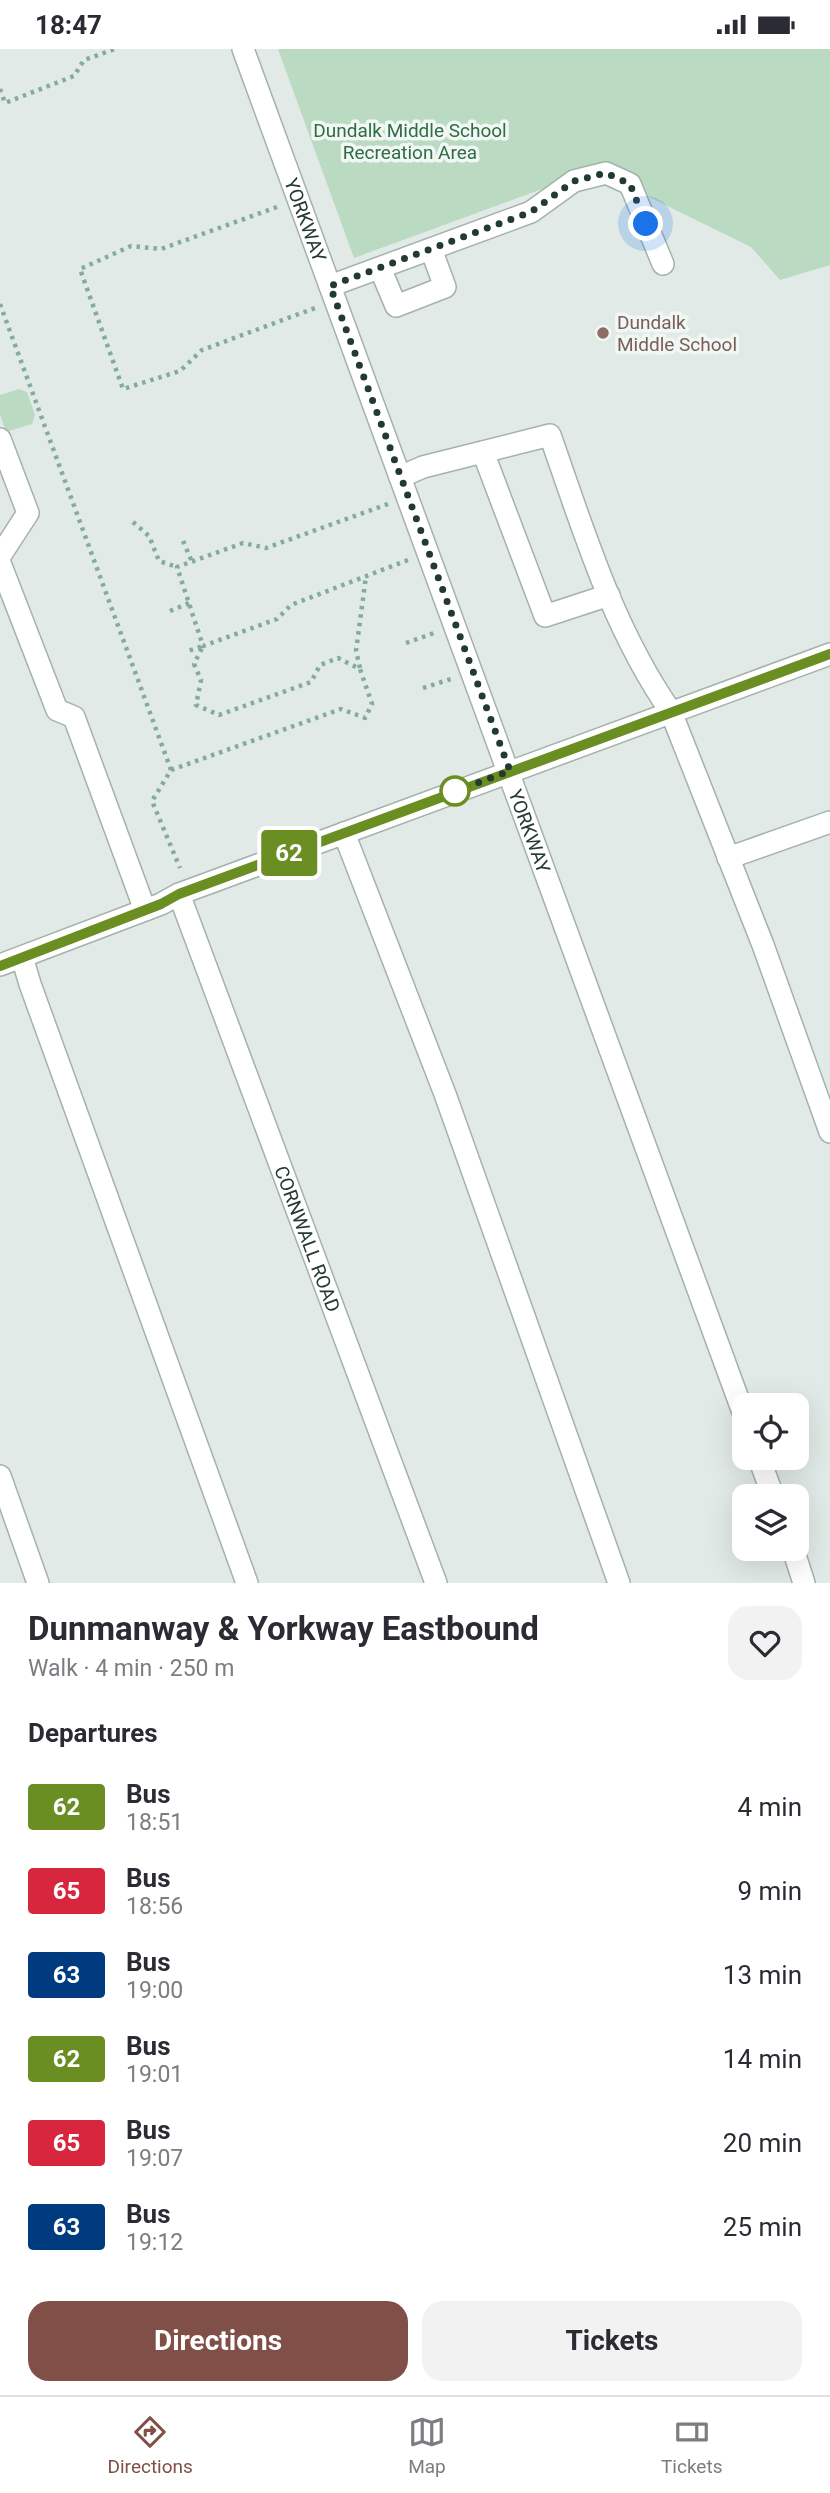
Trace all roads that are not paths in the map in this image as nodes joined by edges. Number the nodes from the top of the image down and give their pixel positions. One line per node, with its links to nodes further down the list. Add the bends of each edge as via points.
1 (243, 49): 5 (street, YORKWAY)
2 (431, 249): 3 (street, via 531,212 574,181 606,173 630,184); 4 (street); 4 (street, via 445,287 396,306)
3 (663, 264)
4 (380, 268): 5 (street)
5 (333, 293): 8 (street, YORKWAY)
6 (0, 439): 9 (street, via 28,513)
7 (483, 452): 8 (street); 11 (street, via 550,435); 11 (street, via 545,616)
8 (400, 477): 14 (street, YORKWAY)
9 (0, 556)
10 (0, 563): 19 (street, via 57,710 74,717)
11 (609, 595): 13 (street)
12 (830, 653): 13 (street)
13 (671, 712): 14 (street); 17 (street)
14 (510, 771): 16 (street); 23 (street, YORKWAY)
15 (830, 822): 17 (street)
16 (344, 833): 18 (street); 29 (street, via 445,1094)
17 (728, 858): 22 (street)
18 (179, 894): 19 (street); 28 (street, CORNWALL ROAD)
19 (145, 909): 20 (street)
20 (22, 957): 21 (street); 27 (street)
21 (0, 965)
22 (830, 1132)
23 (736, 1393)
24 (0, 1476): 26 (street)
25 (797, 1561): 30 (street)
26 (38, 1583)
27 (247, 1583)
28 (436, 1583)
29 (619, 1583)
30 (804, 1583)

